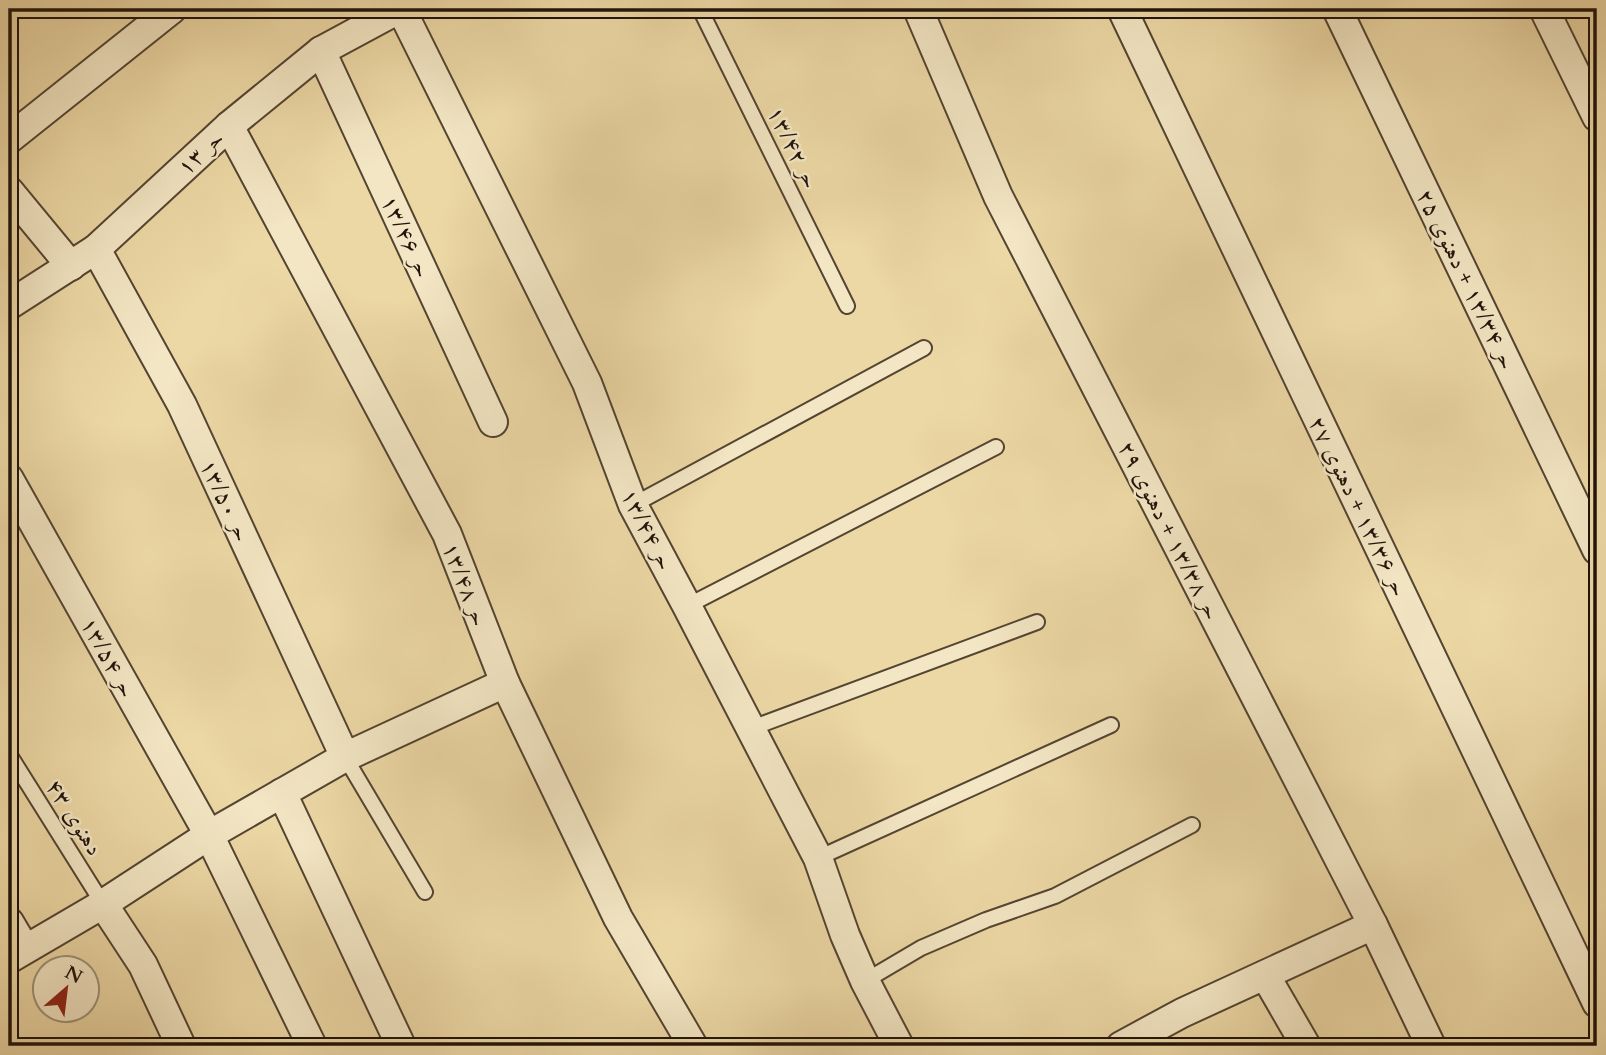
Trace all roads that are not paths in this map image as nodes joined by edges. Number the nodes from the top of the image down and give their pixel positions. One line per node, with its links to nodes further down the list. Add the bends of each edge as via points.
1 (172, 9): 11 (street)
2 (700, 9): 16 (lane, حر ۱۳/۴۲)
3 (918, 9): 37 (street, حر ۱۳/۳۸ + دهنوی ۲۹, via 998,196)
4 (1122, 9): 41 (street, حر ۱۳/۳۶ + دهنوی ۲۷)
5 (1336, 9): 22 (street, حر ۱۳/۳۴ + دهنوی ۲۵)
6 (1544, 9): 9 (street)
7 (393, 10): 8 (street, حر ۱۳); 21 (street, حر ۱۳/۴۴, via 587,383)
8 (321, 51): 10 (street, حر ۱۳); 18 (street, حر ۱۳/۴۶)
9 (1597, 117)
10 (229, 126): 13 (street, حر ۱۳); 25 (street, حر ۱۳/۴۸, via 447,534)
11 (9, 139)
12 (9, 191): 14 (street)
13 (96, 249): 14 (street, حر ۱۳); 29 (street, حر ۱۳/۵۰, via 182,405)
14 (71, 266): 15 (street, حر ۱۳)
15 (9, 305)
16 (847, 306)
17 (924, 348): 21 (lane)
18 (494, 422)
19 (996, 447): 23 (lane)
20 (9, 479): 32 (street, حر ۱۳/۵۴)
21 (633, 505): 23 (street, حر ۱۳/۴۴)
22 (1597, 550)
23 (687, 606): 27 (street, حر ۱۳/۴۴)
24 (1037, 622): 27 (lane)
25 (505, 683): 29 (street); 45 (street, حر ۱۳/۴۸, via 618,918)
26 (1111, 725): 33 (lane)
27 (750, 729): 33 (street, حر ۱۳/۴۴)
28 (9, 754): 35 (lane, دهنوی ۴۳)
29 (345, 757): 30 (street); 34 (lane)
30 (282, 793): 32 (street); 44 (street)
31 (1192, 825): 40 (lane, via 1055,896 921,948)
32 (209, 835): 35 (street); 43 (street, حر ۱۳/۵۴)
33 (817, 858): 40 (street, حر ۱۳/۴۴)
34 (425, 892)
35 (103, 904): 38 (street); 42 (street, via 143,965)
36 (9, 922): 38 (street)
37 (1373, 925): 39 (street); 49 (street, حر ۱۳/۳۸ + دهنوی ۲۹)
38 (17, 954)
39 (1265, 975): 47 (street); 48 (street)
40 (865, 981): 46 (street, حر ۱۳/۴۴)
41 (1597, 1003)
42 (181, 1046)
43 (312, 1046)
44 (401, 1046)
45 (693, 1046)
46 (899, 1046)
47 (1121, 1046)
48 (1306, 1046)
49 (1431, 1046)

